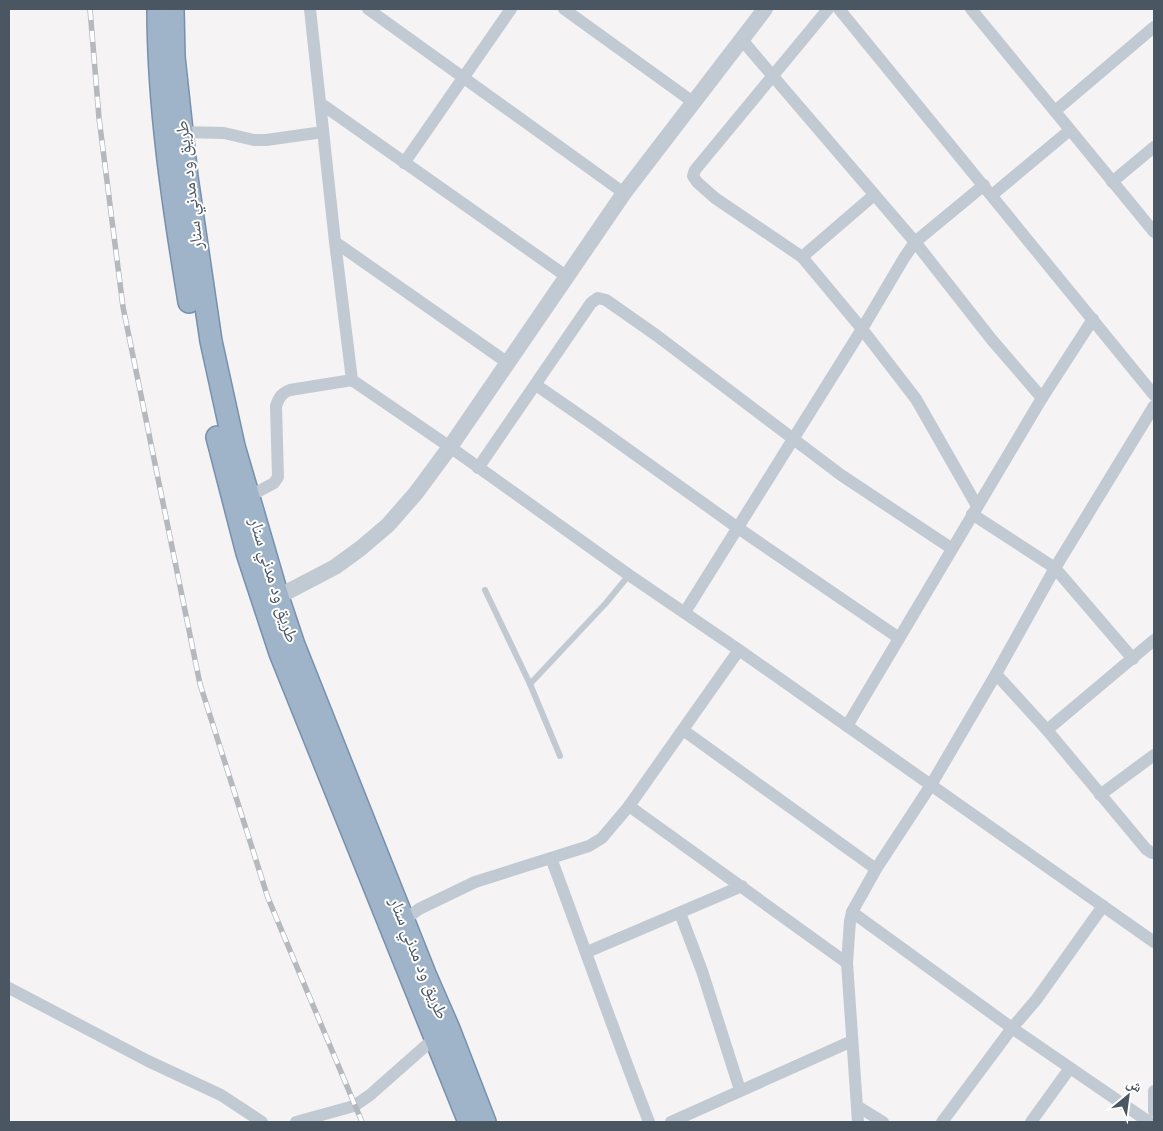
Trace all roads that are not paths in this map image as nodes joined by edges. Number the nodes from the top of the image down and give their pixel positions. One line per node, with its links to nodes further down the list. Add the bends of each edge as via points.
1 (158, 9): 50 (highway, طريق ود مدني سنار, via 159,58 171,180 197,346 220,448)
2 (173, 9): 19 (highway, طريق ود مدني سنار, via 174,57)
3 (310, 9): 16 (street)
4 (368, 9): 14 (street)
5 (511, 9): 14 (street)
6 (564, 9): 15 (street)
7 (765, 9): 12 (street)
8 (828, 9): 13 (street)
9 (840, 9): 24 (street)
10 (971, 9): 17 (street)
11 (1154, 27): 17 (street)
12 (742, 40): 13 (street); 15 (street)
13 (774, 75): 26 (street); 30 (street, via 693,176 715,198)
14 (463, 78): 22 (street); 25 (street)
15 (693, 102): 25 (street)
16 (320, 103): 20 (street); 22 (street)
17 (1055, 111): 18 (street)
18 (1070, 130): 23 (street); 24 (street)
19 (182, 132): 20 (street, via 224,133 254,140); 43 (highway, طريق ود مدني سنار, via 211,341)
20 (323, 132): 28 (street)
21 (1154, 147): 23 (street)
22 (404, 163): 31 (street)
23 (1112, 182): 27 (street)
24 (988, 190): 29 (street); 32 (street)
25 (624, 193): 31 (street)
26 (874, 195): 29 (street); 30 (street)
27 (1154, 232)
28 (335, 242): 34 (street); 35 (street)
29 (915, 242): 33 (street); 38 (street)
30 (802, 257): 33 (street)
31 (566, 276): 34 (street)
32 (1093, 319): 37 (street); 38 (street)
33 (862, 329): 40 (street); 44 (street, via 916,399)
34 (508, 363): 41 (street)
35 (352, 380): 41 (street); 43 (street, via 283,393 276,406 278,477 274,483)
36 (536, 385): 40 (street, via 591,303 598,298 606,300 656,335); 42 (street); 45 (street)
37 (1154, 395)
38 (1042, 398): 44 (street)
39 (1154, 406): 47 (street)
40 (792, 439): 45 (street); 46 (street)
41 (450, 447): 42 (street); 50 (street, via 388,525 335,567)
42 (478, 468): 48 (street)
43 (248, 497): 50 (highway, طريق ود مدني سنار)
44 (974, 510): 46 (street); 47 (street)
45 (738, 528): 51 (street); 52 (street)
46 (951, 548): 52 (street)
47 (1055, 568): 55 (street); 56 (street)
48 (629, 575): 51 (street); 57 (lane)
49 (485, 590): 57 (lane)
50 (270, 601): 73 (highway, طريق ود مدني سنار, via 313,696)
51 (685, 612): 54 (street)
52 (899, 638): 58 (street)
53 (1154, 640): 55 (street)
54 (739, 650): 58 (street); 59 (street)
55 (1133, 659): 60 (street)
56 (996, 674): 60 (street); 63 (street)
57 (530, 684): 62 (lane)
58 (847, 726): 63 (street)
59 (683, 730): 65 (street); 68 (street)
60 (1047, 730): 64 (street)
61 (1154, 755): 64 (street)
62 (560, 756)
63 (932, 785): 68 (street); 70 (street)
64 (1100, 795): 66 (street, via 1146,849)
65 (629, 806): 67 (street, via 602,838); 69 (street)
66 (1154, 852)
67 (551, 858): 73 (street, via 475,882 419,909); 75 (street)
68 (876, 869): 71 (street)
69 (742, 886): 72 (street); 76 (street)
70 (1103, 906): 74 (street); 78 (street)
71 (852, 912): 76 (street); 78 (street)
72 (680, 913): 75 (street); 82 (street)
73 (397, 925): 79 (highway, طريق ود مدني سنار, via 424,974)
74 (1154, 942)
75 (587, 952): 91 (street)
76 (847, 963): 80 (street)
77 (9, 988): 87 (street, via 148,1061 221,1095)
78 (1012, 1028): 81 (street); 95 (street)
79 (442, 1033): 88 (street, via 354,1106); 89 (highway, طريق ود مدني سنار); 90 (highway, طريق ود مدني سنار)
80 (852, 1041): 82 (street); 85 (street)
81 (1070, 1068): 96 (street); 97 (street)
82 (740, 1090): 92 (street)
83 (1154, 1092): 84 (street)
84 (1154, 1103): 86 (street)
85 (857, 1106): 93 (street); 94 (street)
86 (1154, 1111)
87 (262, 1122)
88 (296, 1122)
89 (469, 1122)
90 (485, 1122)
91 (649, 1122)
92 (671, 1122)
93 (858, 1122)
94 (883, 1122)
95 (942, 1122)
96 (1031, 1122)
97 (1149, 1122)

